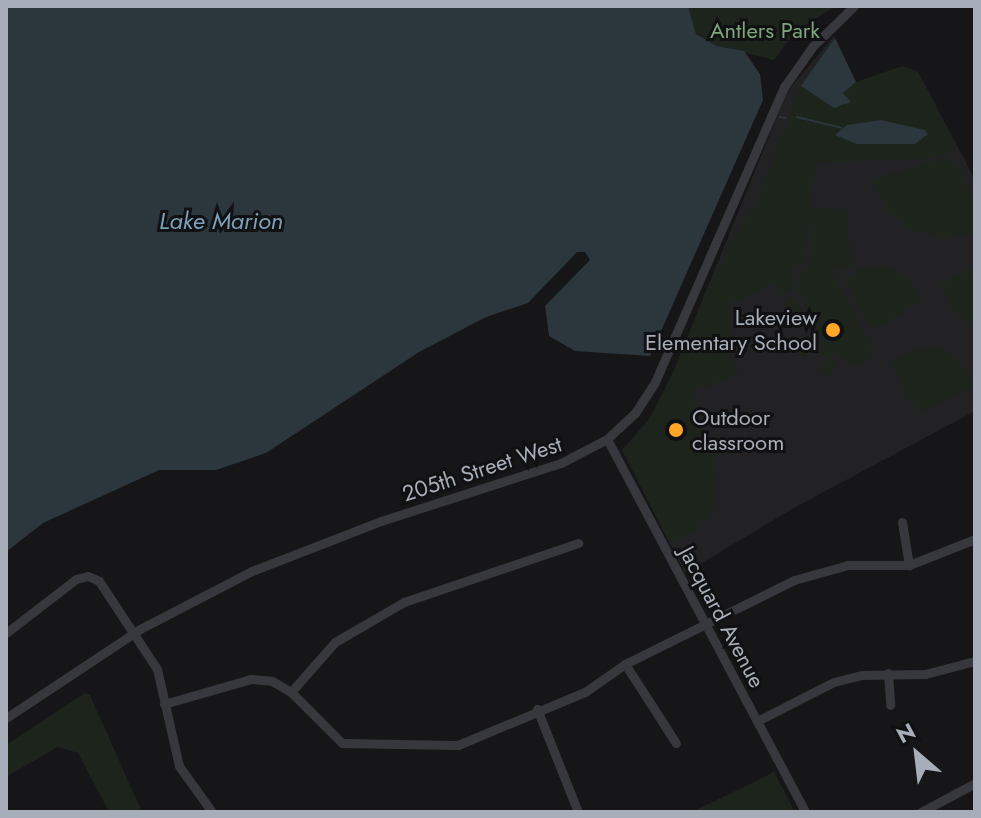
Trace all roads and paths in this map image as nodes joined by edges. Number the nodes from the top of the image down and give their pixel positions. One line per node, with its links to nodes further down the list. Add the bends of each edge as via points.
1 (854, 6): 2 (street, 205th Street West, via 813,46 791,77 655,382 635,413)
2 (607, 439): 7 (street, Jacquard Avenue); 9 (street, 205th Street West, via 561,463 309,546)
3 (902, 522): 6 (street)
4 (975, 539): 6 (street)
5 (578, 543): 13 (street, via 404,602 335,642)
6 (909, 565): 7 (street, via 815,571)
7 (706, 626): 11 (street); 18 (street, Jacquard Avenue)
8 (6, 633): 9 (street, via 76,579 88,576 99,581)
9 (134, 633): 14 (street, via 157,669); 17 (street, 205th Street West)
10 (975, 661): 12 (street, via 925,674)
11 (625, 664): 16 (street, via 585,692); 19 (street)
12 (888, 673): 15 (street); 18 (street, via 834,682)
13 (291, 692): 14 (street, via 272,681 251,679); 16 (street, via 331,736 355,746 458,745)
14 (164, 704): 21 (street, via 179,766)
15 (890, 705)
16 (537, 709): 22 (street)
17 (8, 713)
18 (757, 721): 23 (street, Jacquard Avenue)
19 (676, 743)
20 (975, 783): 24 (street)
21 (212, 812)
22 (578, 812)
23 (805, 812)
24 (921, 812)

